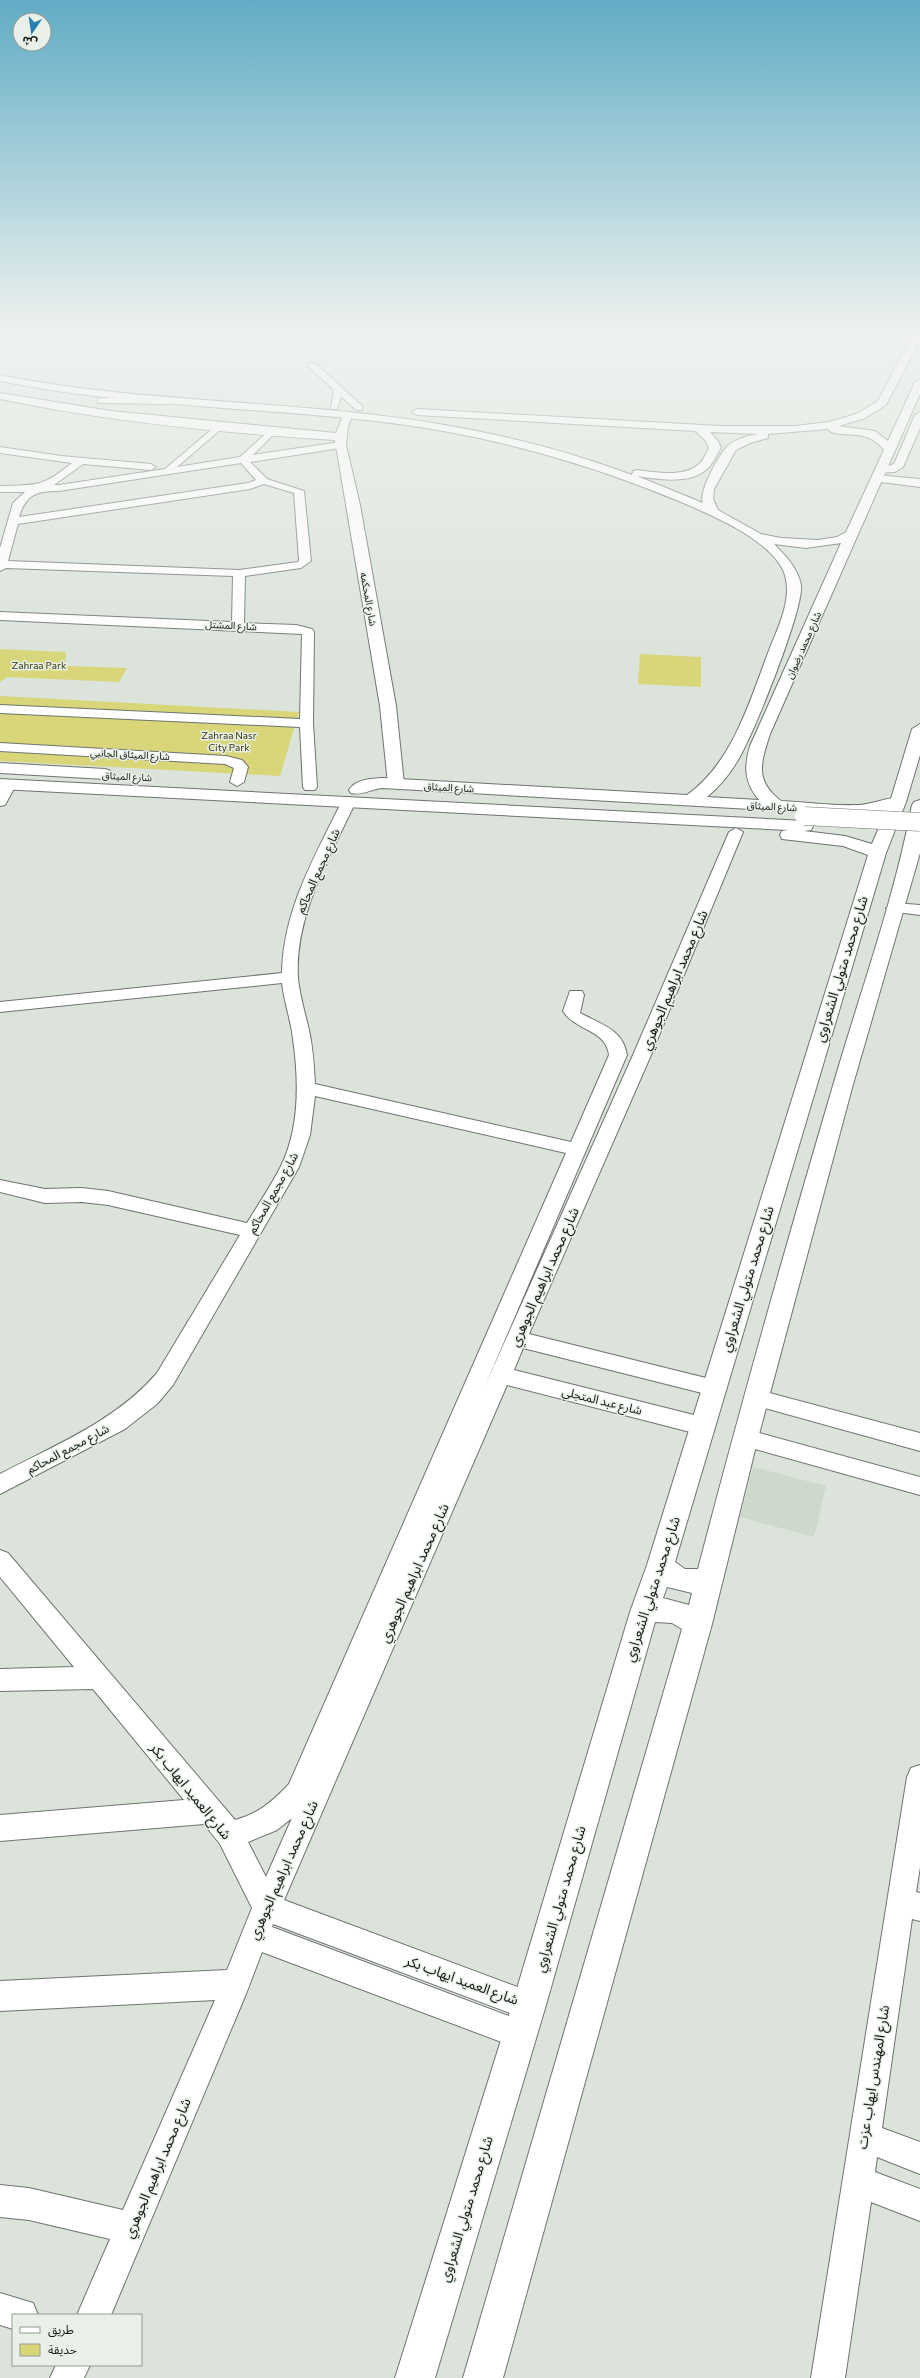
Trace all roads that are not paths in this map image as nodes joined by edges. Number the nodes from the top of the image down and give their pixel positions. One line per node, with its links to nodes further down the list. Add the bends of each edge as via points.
1 (340, 441): 43 (main road, شارع المحكمه, via 354,504 388,706)
2 (200, 442): 15 (street)
3 (260, 442): 14 (street)
4 (335, 442): 14 (street)
5 (509, 442): 17 (main road, via 558,453)
6 (713, 442): 17 (main road, via 715,448 698,470 666,476)
7 (744, 442): 26 (main road, via 732,448 708,489 707,499)
8 (883, 442): 12 (main road)
9 (894, 442): 12 (main road, شارع محمد رضوان)
10 (909, 442): 18 (main road, via 898,467)
11 (0, 450): 13 (street)
12 (890, 451): 18 (main road, شارع محمد رضوان)
13 (82, 460): 15 (street); 23 (street, via 58,479)
14 (243, 460): 16 (street); 20 (street)
15 (170, 468): 16 (street)
16 (182, 469): 23 (street)
17 (616, 471): 26 (main road, شارع محمد رضوان)
18 (879, 474): 19 (main road); 21 (main road); 28 (main road, شارع محمد رضوان)
19 (920, 475)
20 (263, 481): 27 (street, via 250,486); 31 (street, via 299,491 305,561 302,565 293,567)
21 (920, 483)
22 (0, 489): 23 (street)
23 (36, 490): 25 (street)
24 (0, 496): 25 (street)
25 (25, 496): 27 (street, via 18,503)
26 (713, 512): 29 (main road, شارع محمد رضوان)
27 (13, 521): 30 (street)
28 (852, 534): 29 (main road, via 835,542 809,545); 40 (main road, شارع محمد رضوان, via 762,734 753,760)
29 (756, 536): 39 (main road, شارع محمد رضوان, via 772,549 784,564 794,586 793,593 774,658 737,747)
30 (0, 565): 31 (street)
31 (239, 573): 33 (street)
32 (0, 616): 33 (street, شارع المشتل)
33 (238, 626): 35 (street, شارع المشتل, via 308,632)
34 (0, 709): 35 (street)
35 (306, 723): 44 (street, شارع المشتل)
36 (920, 729): 49 (main road)
37 (0, 747): 41 (street, شارع الميثاق الجانبي, via 226,760 242,767)
38 (0, 768): 41 (main road, شارع الميثاق)
39 (720, 776): 40 (main road, via 736,781); 46 (main road, شارع محمد رضوان)
40 (753, 780): 48 (main road, via 761,793)
41 (237, 782): 44 (main road, شارع الميثاق)
42 (5, 784): 45 (main road, شارع الميثاق); 47 (street)
43 (396, 784): 45 (main road, شارع الميثاق, via 374,783); 46 (main road, شارع الميثاق)
44 (310, 787): 45 (main road, شارع الميثاق)
45 (354, 797): 49 (main road, bridge); 51 (main road, شارع الميثاق, via 370,809 391,812); 53 (main road); 57 (street, شارع مجمع المحاكم, via 294,926)
46 (690, 801): 48 (main road, شارع الميثاق)
47 (0, 802)
48 (777, 806): 50 (main road, شارع الميثاق)
49 (915, 806): 50 (main road, شارع الميثاق, via 866,810); 53 (main road); 54 (main road, شارع محمد متولي الشعراوي)
50 (830, 809): 52 (main road, via 843,823 841,833)
51 (736, 832): 52 (main road, شارع الميثاق); 64 (street, شارع محمد ابراهيم الجوهري, via 653,1030)
52 (836, 838): 54 (main road, شارع الميثاق)
53 (917, 843): 55 (main road)
54 (877, 853): 56 (main road, شارع محمد متولي الشعراوي)
55 (897, 922): 56 (main road, via 879,941 856,938); 67 (main road)
56 (854, 930): 66 (main road, شارع محمد متولي الشعراوي)
57 (290, 977): 59 (street); 60 (street, شارع مجمع المحاكم, via 302,1040)
58 (576, 995): 61 (street, via 571,1011 574,1016 607,1034 618,1047 618,1055)
59 (0, 1007)
60 (306, 1088): 61 (street); 63 (street, شارع مجمع المحاكم, via 307,1107 298,1146 290,1167)
61 (577, 1149): 83 (street, via 298,1793 280,1813 262,1824)
62 (0, 1186): 63 (street, via 45,1196 82,1195 108,1198)
63 (253, 1231): 71 (street, شارع مجمع المحاكم, via 184,1348 150,1398 117,1423)
64 (517, 1339): 65 (street, شارع محمد ابراهيم الجوهري); 66 (street)
65 (501, 1375): 68 (street, شارع عبد المتجلي); 86 (street, شارع محمد ابراهيم الجوهري)
66 (714, 1388): 68 (main road, شارع محمد متولي الشعراوي)
67 (758, 1398): 69 (main road); 70 (street)
68 (702, 1426): 74 (main road, شارع محمد متولي الشعراوي)
69 (745, 1438): 72 (street); 75 (main road)
70 (920, 1442)
71 (0, 1484)
72 (920, 1486)
73 (0, 1560): 78 (street, شارع العميد ايهاب بكر)
74 (661, 1565): 75 (main road, via 672,1576 687,1582 703,1581); 76 (main road, شارع محمد متولي الشعراوي)
75 (710, 1577): 77 (main road)
76 (644, 1612): 77 (main road, via 672,1610); 90 (main road, شارع محمد متولي الشعراوي)
77 (698, 1624): 104 (main road)
78 (98, 1678): 79 (street); 81 (street, شارع العميد ايهاب بكر)
79 (0, 1680)
80 (920, 1777): 84 (street, شارع المهندس ايهاب عزت)
81 (209, 1811): 82 (street); 83 (street, شارع العميد ايهاب بكر)
82 (0, 1828)
83 (230, 1835): 86 (street, شارع العميد ايهاب بكر)
84 (913, 1865): 85 (street, شارع المهندس ايهاب عزت)
85 (910, 1904): 92 (street, شارع المهندس ايهاب عزت)
86 (266, 1907): 87 (street, شارع محمد ابراهيم الجوهري); 90 (street, شارع العميد ايهاب بكر)
87 (254, 1935): 88 (street, شارع محمد ابراهيم الجوهري); 91 (street)
88 (236, 1984): 89 (street); 97 (street, شارع محمد ابراهيم الجوهري)
89 (0, 1996)
90 (529, 2005): 91 (main road, شارع محمد متولي الشعراوي)
91 (520, 2034): 103 (main road, شارع محمد متولي الشعراوي)
92 (864, 2138): 93 (street); 94 (street, شارع المهندس ايهاب عزت)
93 (920, 2158)
94 (857, 2181): 96 (street); 105 (street, شارع المهندس ايهاب عزت)
95 (0, 2201): 97 (street, via 29,2204)
96 (920, 2205)
97 (132, 2228): 100 (street, شارع محمد ابراهيم الجوهري)
98 (0, 2309): 99 (street)
99 (18, 2314)
100 (94, 2314)
101 (73, 2366): 102 (street)
102 (67, 2378)
103 (415, 2378)
104 (483, 2378)
105 (828, 2378)

